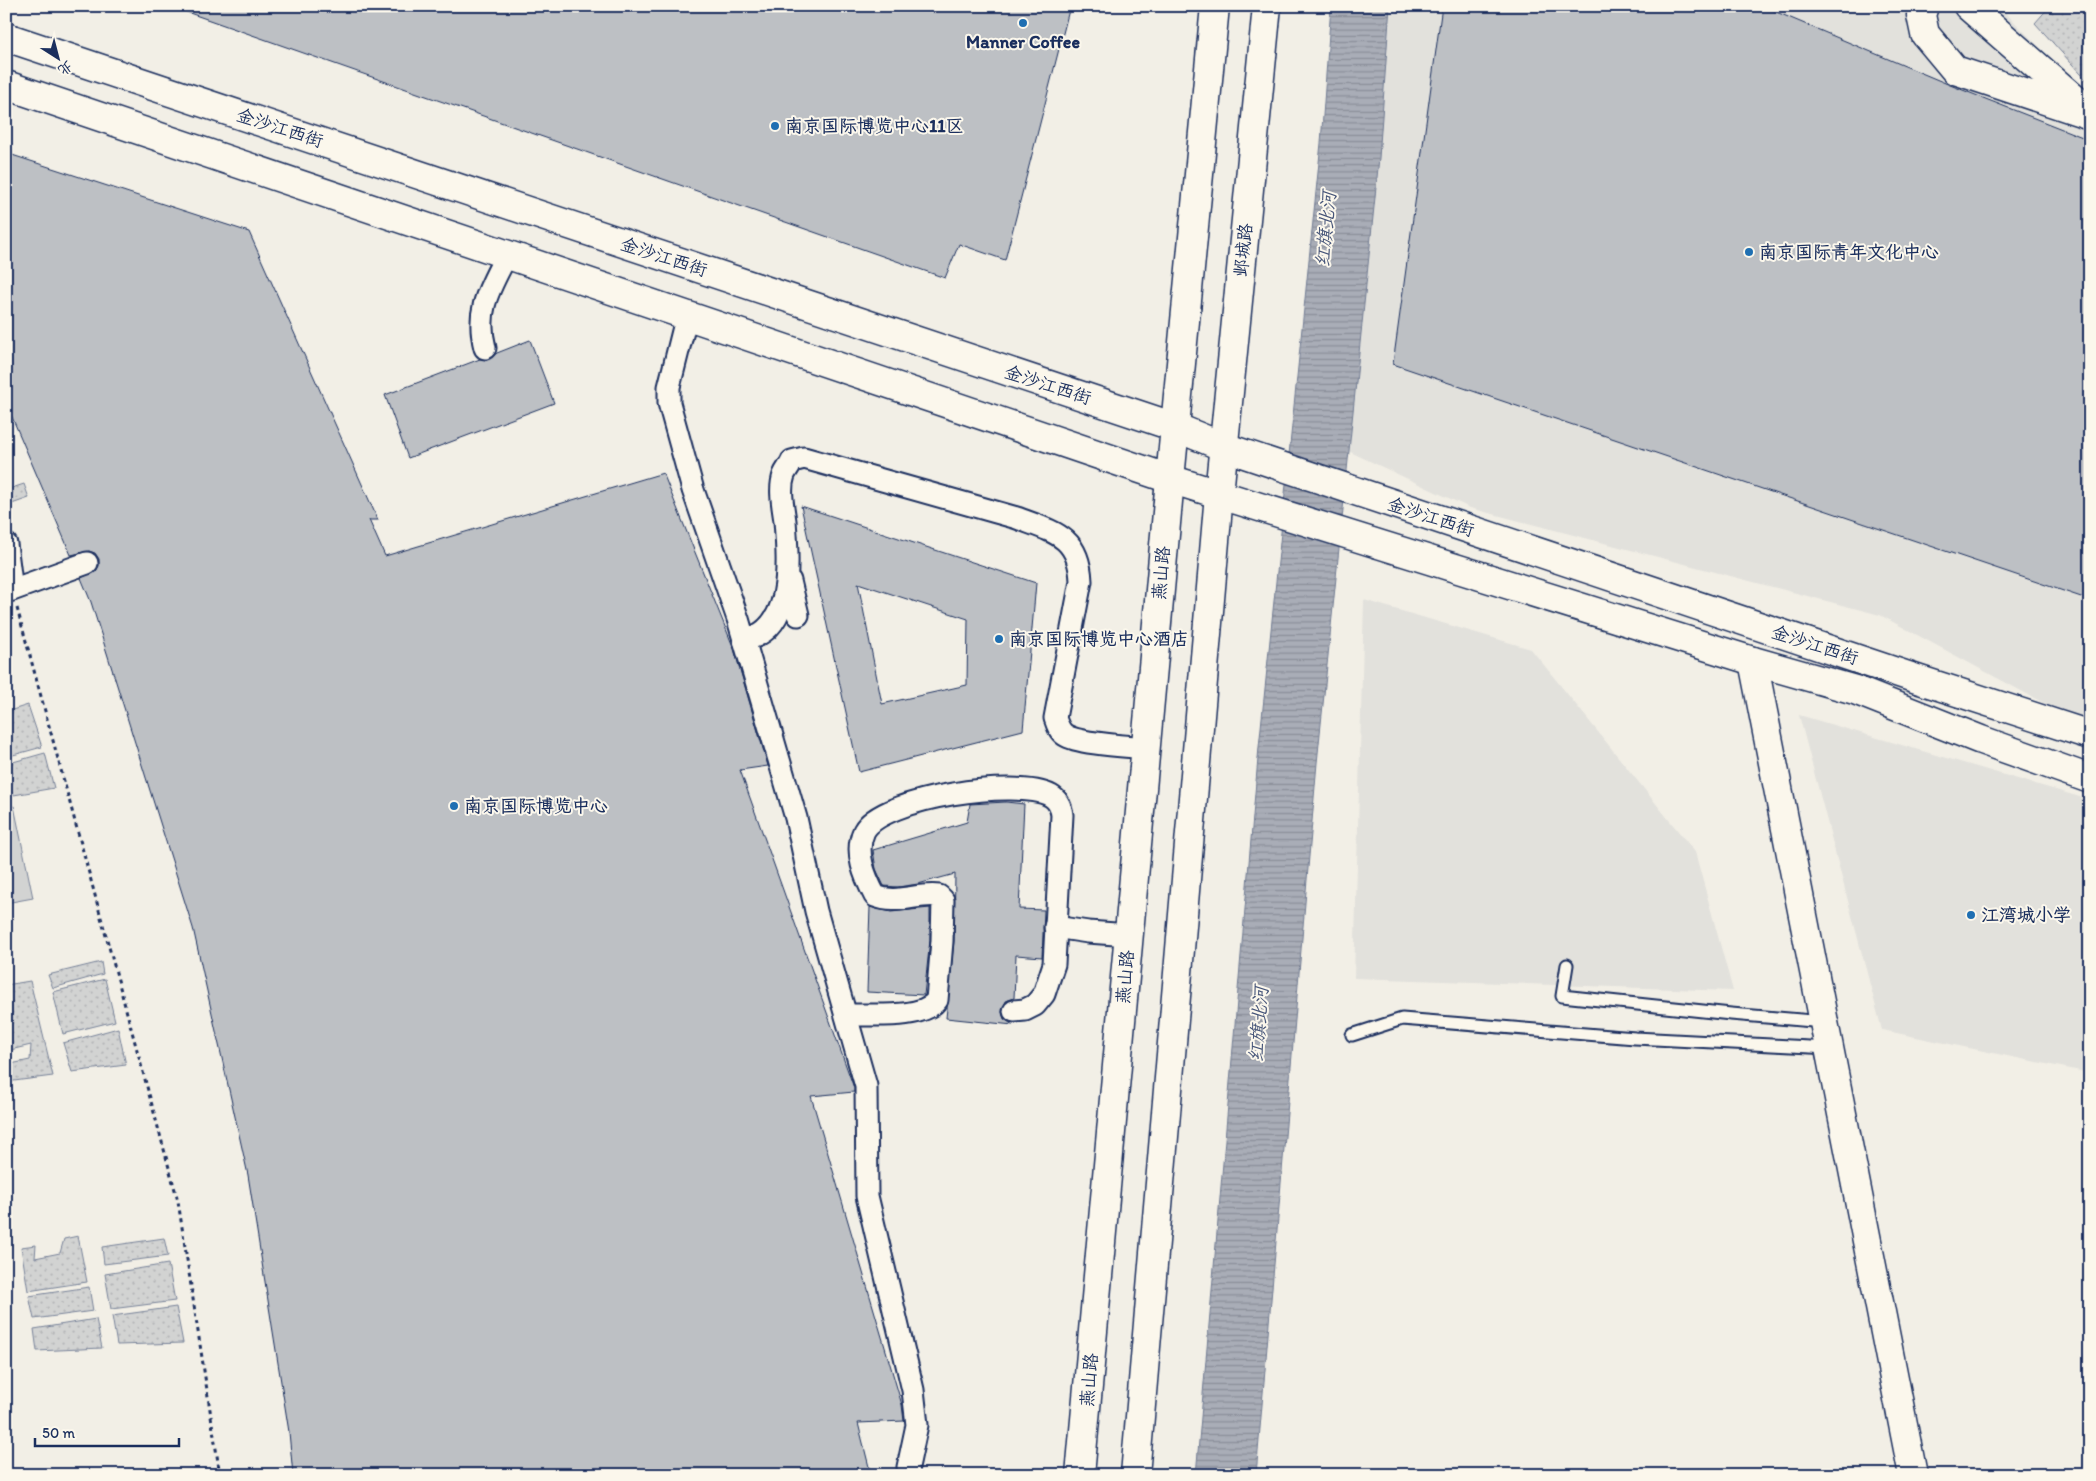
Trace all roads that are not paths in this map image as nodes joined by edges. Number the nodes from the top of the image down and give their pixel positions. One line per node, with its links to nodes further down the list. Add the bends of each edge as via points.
1 (1215, 6): 11 (street)
2 (1267, 6): 12 (street, 邺城路)
3 (1924, 6): 7 (street, via 1921,15 1925,34 1955,70)
4 (1968, 6): 7 (street)
5 (6, 37): 11 (street, 金沙江西街)
6 (6, 85): 8 (street, 金沙江西街)
7 (2090, 114)
8 (507, 254): 9 (street, 金沙江西街); 10 (street, via 484,301 480,330)
9 (687, 315): 13 (street, 金沙江西街); 20 (street, via 673,367 669,403)
10 (485, 348)
11 (1175, 427): 12 (street, 金沙江西街); 13 (street)
12 (1224, 447): 14 (street, 邺城路); 22 (street, 金沙江西街)
13 (1170, 479): 14 (street, 金沙江西街); 23 (street, 燕山路)
14 (1219, 494): 21 (street, 金沙江西街); 35 (street)
15 (6, 544): 18 (street)
16 (87, 563): 18 (street)
17 (787, 569): 19 (street); 20 (street, via 783,603 771,626 760,635); 23 (street, via 782,494 784,475 792,461 804,458 1047,529 1076,551 1082,581 1056,718 1059,728 1075,739)
18 (9, 588)
19 (798, 615)
20 (744, 640): 29 (street, via 796,818 816,911)
21 (1753, 661): 24 (street, 金沙江西街, via 1855,690); 30 (street)
22 (2090, 735)
23 (1146, 748): 26 (street, 燕山路)
24 (2090, 780)
25 (1055, 927): 26 (street); 28 (street, via 1054,964 1044,994 1036,1005); 29 (street, via 1062,815 1058,802 1052,796 1014,788 963,792 878,815 864,831 860,849 864,874 875,896 884,900 908,900 933,895 943,900 937,1000 914,1013)
26 (1129, 935): 34 (street, 燕山路)
27 (1567, 964): 30 (lane, via 1562,996)
28 (1014, 1011)
29 (847, 1015): 33 (street, via 866,1086 867,1196 913,1390 917,1425)
30 (1824, 1022): 32 (street)
31 (1352, 1035): 32 (lane, via 1402,1019 1635,1038)
32 (1829, 1048): 36 (street)
33 (909, 1475)
34 (1080, 1475)
35 (1135, 1475)
36 (1913, 1475)

